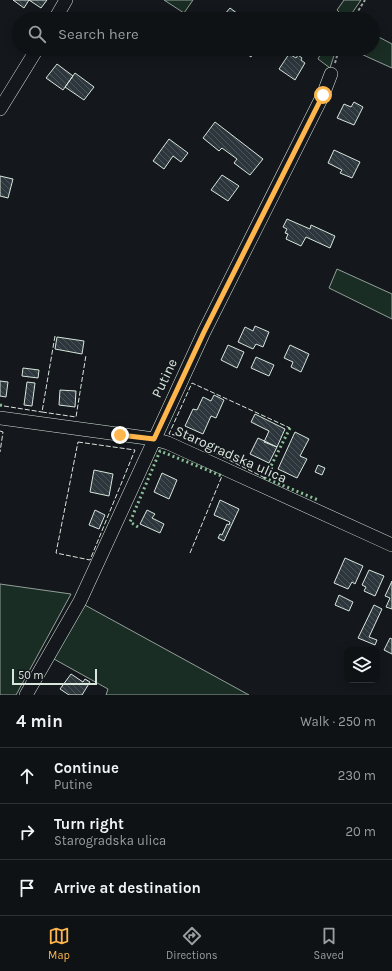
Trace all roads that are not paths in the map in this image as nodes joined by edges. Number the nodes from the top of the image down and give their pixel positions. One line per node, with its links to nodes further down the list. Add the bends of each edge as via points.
1 (66, 0): 2 (street)
2 (59, 12)
3 (32, 56): 5 (street)
4 (331, 74): 7 (street, Putine)
5 (0, 109)
6 (0, 418): 7 (street, Starogradska ulica)
7 (154, 439): 8 (street, Starogradska ulica, via 168,443); 9 (street, Putine, via 128,501 80,601)
8 (392, 545)
9 (26, 695)

